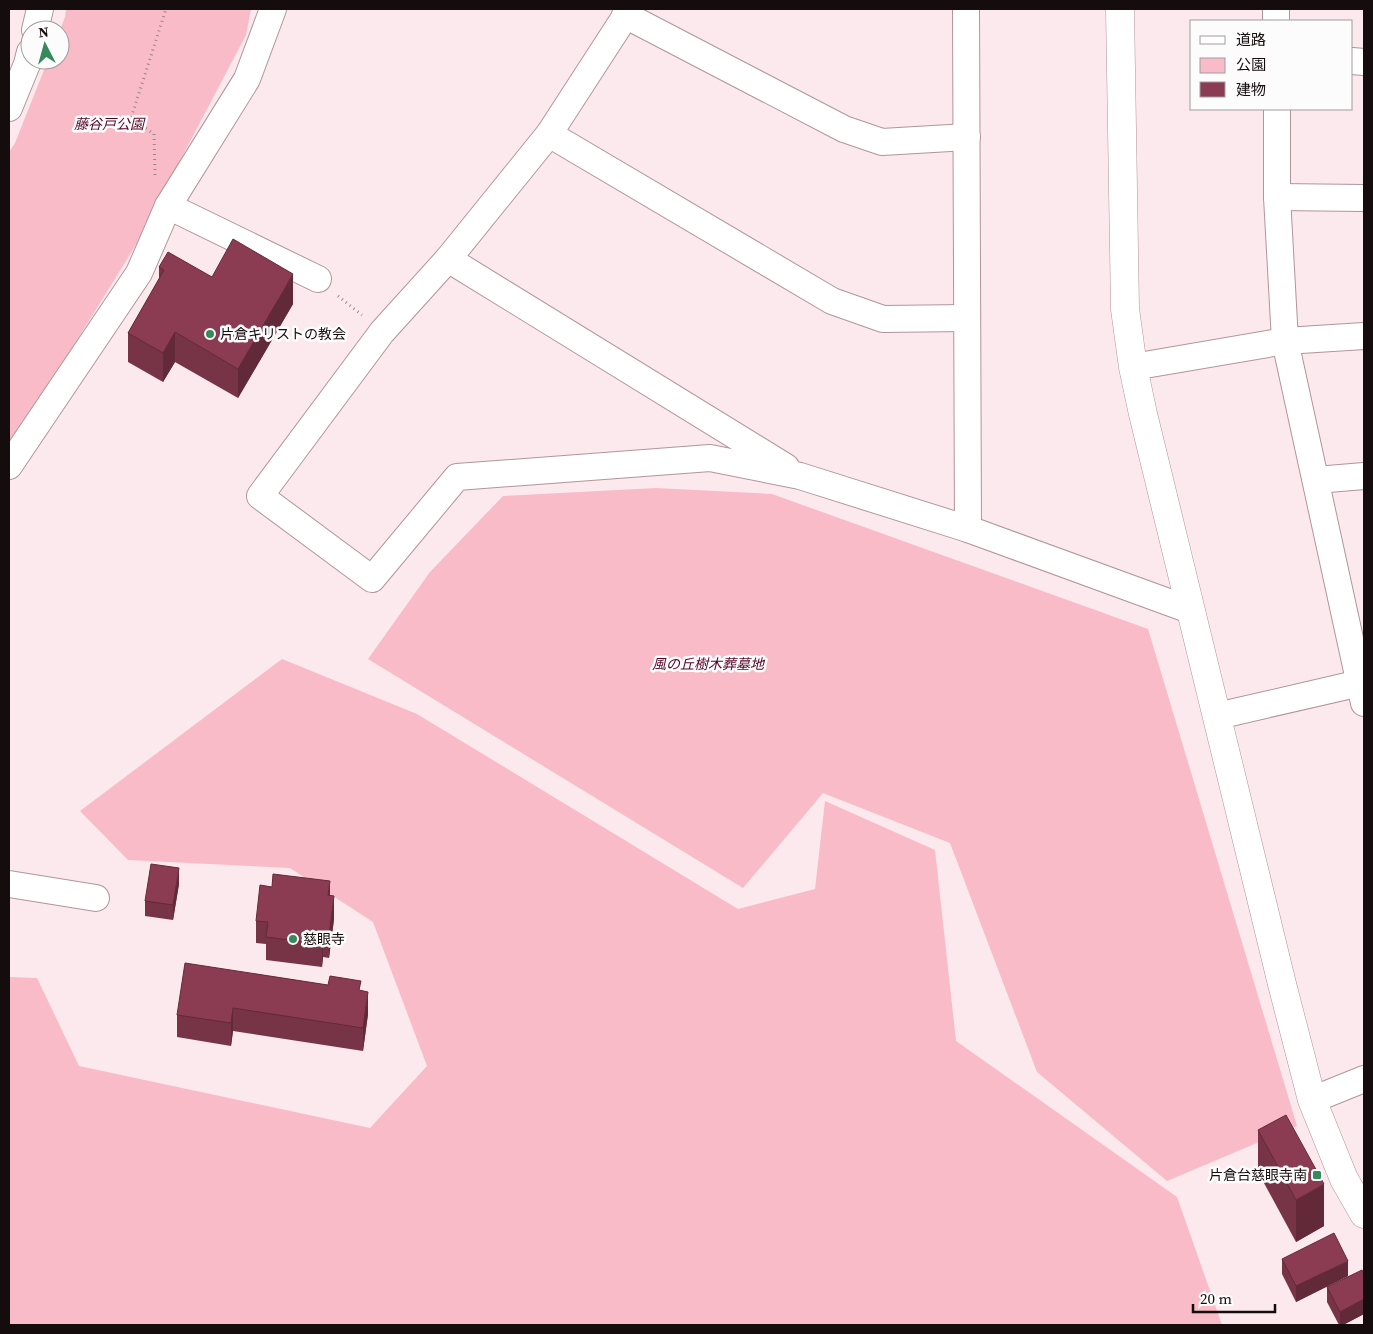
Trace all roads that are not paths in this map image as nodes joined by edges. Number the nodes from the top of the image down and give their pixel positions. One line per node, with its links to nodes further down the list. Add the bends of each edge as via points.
1 (273, 9): 12 (street, via 247,79)
2 (966, 9): 9 (street)
3 (1120, 9): 18 (street, via 1125,309)
4 (628, 12): 8 (street); 9 (street, via 844,129 882,142)
5 (25, 70): 6 (street)
6 (9, 108)
7 (1277, 110): 10 (street)
8 (549, 134): 13 (street); 15 (street, via 832,301 883,319)
9 (967, 137): 15 (street)
10 (1277, 198): 11 (street); 17 (street)
11 (1364, 198)
12 (168, 206): 14 (street); 19 (street, via 139,273)
13 (448, 259): 20 (street); 20 (street, via 382,332 260,496 372,579 456,477 710,458)
14 (318, 279)
15 (966, 318): 23 (street)
16 (1364, 336): 17 (street)
17 (1285, 341): 18 (street); 22 (street)
18 (1133, 367): 24 (street)
19 (9, 466)
20 (800, 476): 23 (street)
21 (1364, 476): 22 (street)
22 (1316, 480): 25 (street)
23 (968, 529): 24 (street)
24 (1190, 610): 26 (street)
25 (1362, 693): 26 (street)
26 (1217, 716): 30 (street)
27 (9, 884): 28 (street)
28 (96, 898)
29 (1364, 1079): 30 (street)
30 (1312, 1100): 31 (street, via 1344,1179)
31 (1364, 1214)

